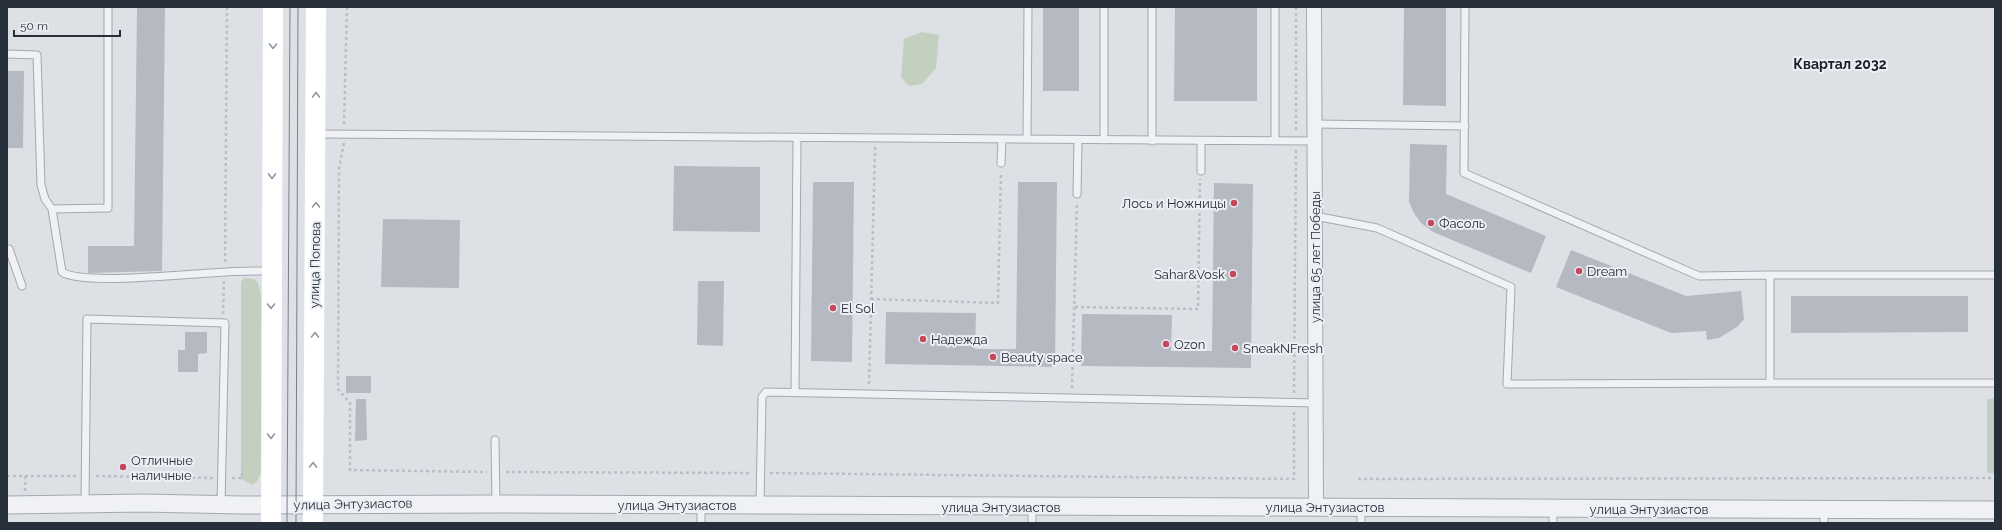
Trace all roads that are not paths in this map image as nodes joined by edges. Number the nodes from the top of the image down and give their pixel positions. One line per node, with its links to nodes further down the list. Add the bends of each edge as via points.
1 (108, 7): 26 (lane, via 108,208)
2 (273, 7): 29 (main road, one-way to 29)
3 (316, 7): 13 (main road, улица Попова, one-way to 3)
4 (1028, 7): 16 (lane)
5 (1104, 7): 18 (lane)
6 (1152, 7): 19 (lane)
7 (1275, 7): 21 (lane)
8 (1314, 7): 11 (street, улица 65 лет Победы)
9 (1465, 7): 12 (lane)
10 (7, 54): 26 (lane, via 37,55 41,185 45,199)
11 (1315, 124): 12 (lane); 22 (street, улица 65 лет Победы)
12 (1465, 126): 30 (lane, via 1464,173 1699,276)
13 (317, 134): 14 (lane); 47 (main road, улица Попова, one-way to 13)
14 (797, 138): 15 (lane); 35 (lane)
15 (1002, 139): 16 (lane); 23 (lane)
16 (1027, 140): 17 (lane)
17 (1078, 140): 18 (lane); 25 (lane)
18 (1104, 140): 19 (lane)
19 (1152, 141): 20 (lane)
20 (1201, 141): 21 (lane); 24 (lane)
21 (1275, 141): 22 (lane)
22 (1315, 141): 27 (street, улица 65 лет Победы)
23 (1001, 163)
24 (1201, 171)
25 (1077, 194)
26 (52, 209): 29 (lane, via 62,272 73,277 160,277)
27 (1315, 216): 33 (lane, via 1377,228 1511,287 1507,384); 36 (street, улица 65 лет Победы)
28 (7, 249): 32 (lane)
29 (272, 271): 46 (main road, one-way to 46)
30 (1770, 275): 31 (lane); 33 (lane)
31 (1995, 275)
32 (22, 286)
33 (1770, 383): 34 (lane)
34 (1995, 383)
35 (795, 393): 36 (lane); 43 (lane, via 766,392 762,397)
36 (1316, 403): 44 (street, улица 65 лет Победы)
37 (495, 440): 40 (lane)
38 (85, 504): 39 (street, улица Энтузиастов); 39 (lane, via 87,319 225,323); 41 (street, улица Энтузиастов)
39 (221, 504): 46 (street, улица Энтузиастов)
40 (496, 504): 42 (street, улица Энтузиастов); 47 (street, улица Энтузиастов)
41 (7, 505)
42 (701, 505): 43 (street, улица Энтузиастов); 52 (lane)
43 (760, 505): 48 (street, улица Энтузиастов)
44 (1316, 507): 48 (street, улица Энтузиастов); 49 (street, улица Энтузиастов)
45 (1995, 510): 51 (street, улица Энтузиастов)
46 (271, 514): 47 (street, улица Энтузиастов)
47 (313, 514)
48 (1032, 515)
49 (1361, 515): 50 (street, улица Энтузиастов)
50 (1553, 516): 51 (street, улица Энтузиастов)
51 (1824, 516)
52 (701, 523)

